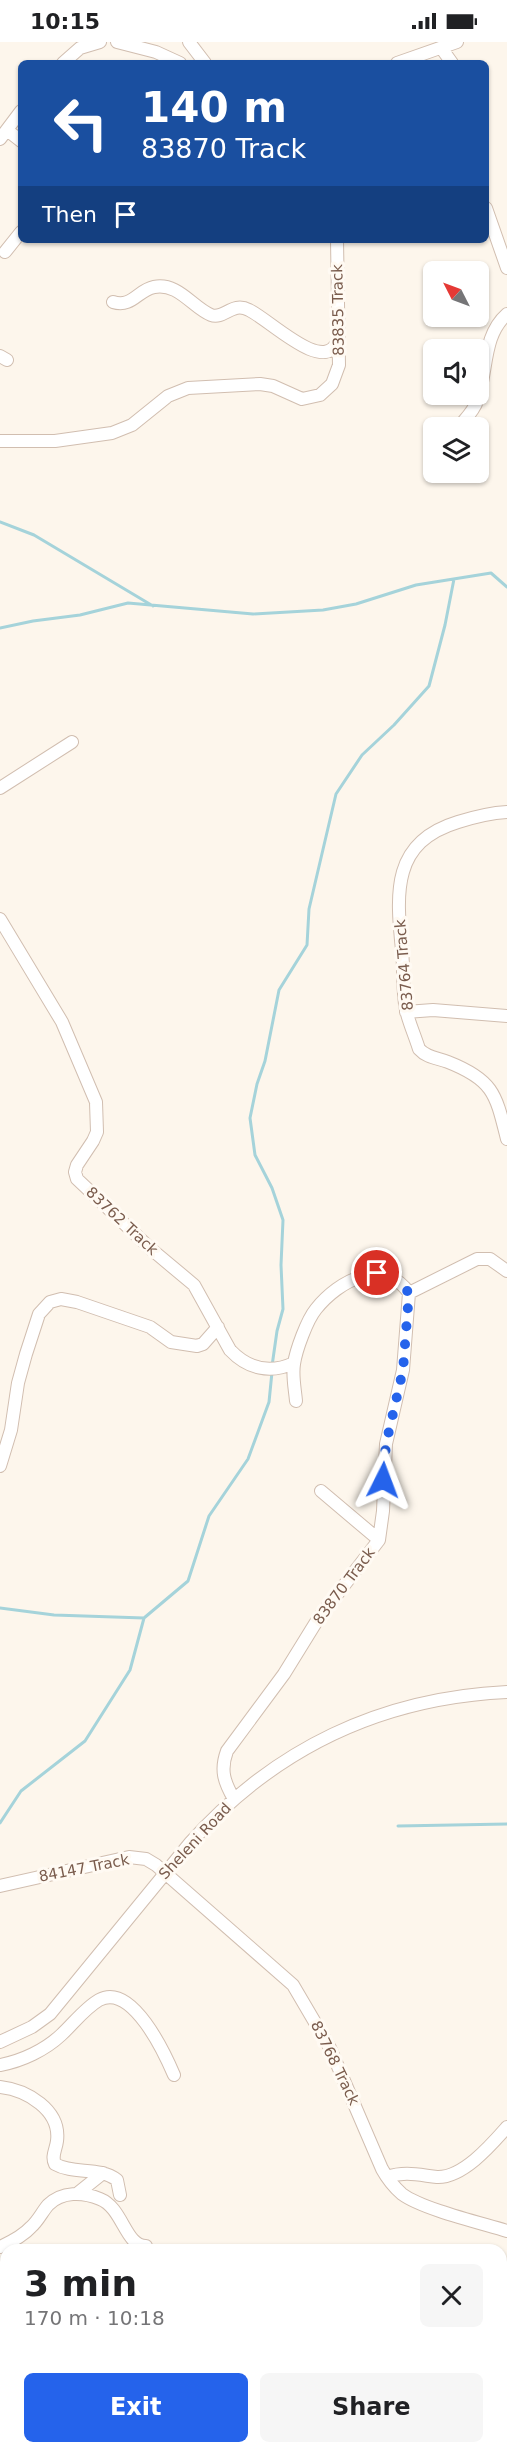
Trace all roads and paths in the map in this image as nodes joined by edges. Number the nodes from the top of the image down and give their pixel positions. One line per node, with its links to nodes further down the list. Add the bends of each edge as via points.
1 (100, 42): 5 (street)
2 (117, 42): 8 (street)
3 (189, 42): 9 (street)
4 (457, 42): 6 (street)
5 (73, 47): 7 (street)
6 (442, 49): 10 (street); 11 (street)
7 (65, 60)
8 (173, 60)
9 (203, 60)
10 (407, 60)
11 (450, 60)
12 (18, 115): 13 (street)
13 (3, 135): 14 (street)
14 (18, 140)
15 (489, 217): 19 (street)
16 (18, 236): 18 (street)
17 (337, 243): 22 (street, 83835 Track)
18 (5, 252)
19 (507, 268)
20 (113, 302): 22 (street, via 128,303 147,289 161,287 182,294 211,315 236,307 247,309 318,352 333,350)
21 (507, 314): 23 (street, via 491,337 477,401)
22 (337, 342): 24 (street, 83835 Track, via 336,376 327,391 313,398 302,399 260,384 188,388 168,396 132,425 112,433 55,441)
23 (466, 417)
24 (0, 441)
25 (72, 742): 26 (street)
26 (0, 788)
27 (507, 812): 29 (street, 83764 Track, via 438,829 420,840 409,859 398,903)
28 (0, 919): 34 (street, 83762 Track, via 62,1022 96,1102 97,1132 76,1165 77,1179 194,1285)
29 (406, 1012): 30 (street, via 441,1010); 31 (street, 83764 Track, via 421,1052 476,1075 491,1091 500,1106)
30 (507, 1016)
31 (507, 1139)
32 (507, 1270): 33 (street, via 490,1258 477,1258)
33 (409, 1293): 35 (street, via 393,1278 369,1274 347,1283 315,1310); 39 (street, 83870 Track, via 403,1370 386,1444)
34 (218, 1327): 35 (street, 83762 Track, via 230,1350 252,1365 272,1370); 37 (street, via 197,1346 171,1342 150,1328 76,1302 50,1302 39,1314 26,1354)
35 (294, 1363): 36 (street)
36 (296, 1401)
37 (0, 1466)
38 (321, 1491): 39 (street)
39 (379, 1540): 41 (street, 83870 Track, via 318,1619 284,1674 227,1751 223,1775)
40 (507, 1692): 41 (street, Sheleni Road, via 450,1696 359,1722 301,1752)
41 (234, 1799): 42 (street, Sheleni Road)
42 (165, 1872): 43 (street, 84147 Track, via 146,1859 129,1857); 44 (street, Sheleni Road, via 50,2014); 50 (street, 83768 Track, via 293,1985 330,2048)
43 (0, 1886)
44 (0, 2042)
45 (0, 2065): 46 (street, via 33,2054 59,2037 97,2001 106,1998 137,2013 151,2030)
46 (174, 2075)
47 (0, 2086): 49 (street, via 24,2093 52,2115 57,2130 54,2163)
48 (507, 2127): 50 (street, via 493,2144 450,2175 407,2172)
49 (103, 2173): 51 (street); 52 (street, via 117,2180)
50 (387, 2176): 53 (street, 83768 Track, via 403,2194 420,2203)
51 (78, 2193): 54 (street, via 54,2200 28,2230); 55 (street, via 109,2204)
52 (120, 2195)
53 (507, 2231)
54 (5, 2244)
55 (135, 2244)

